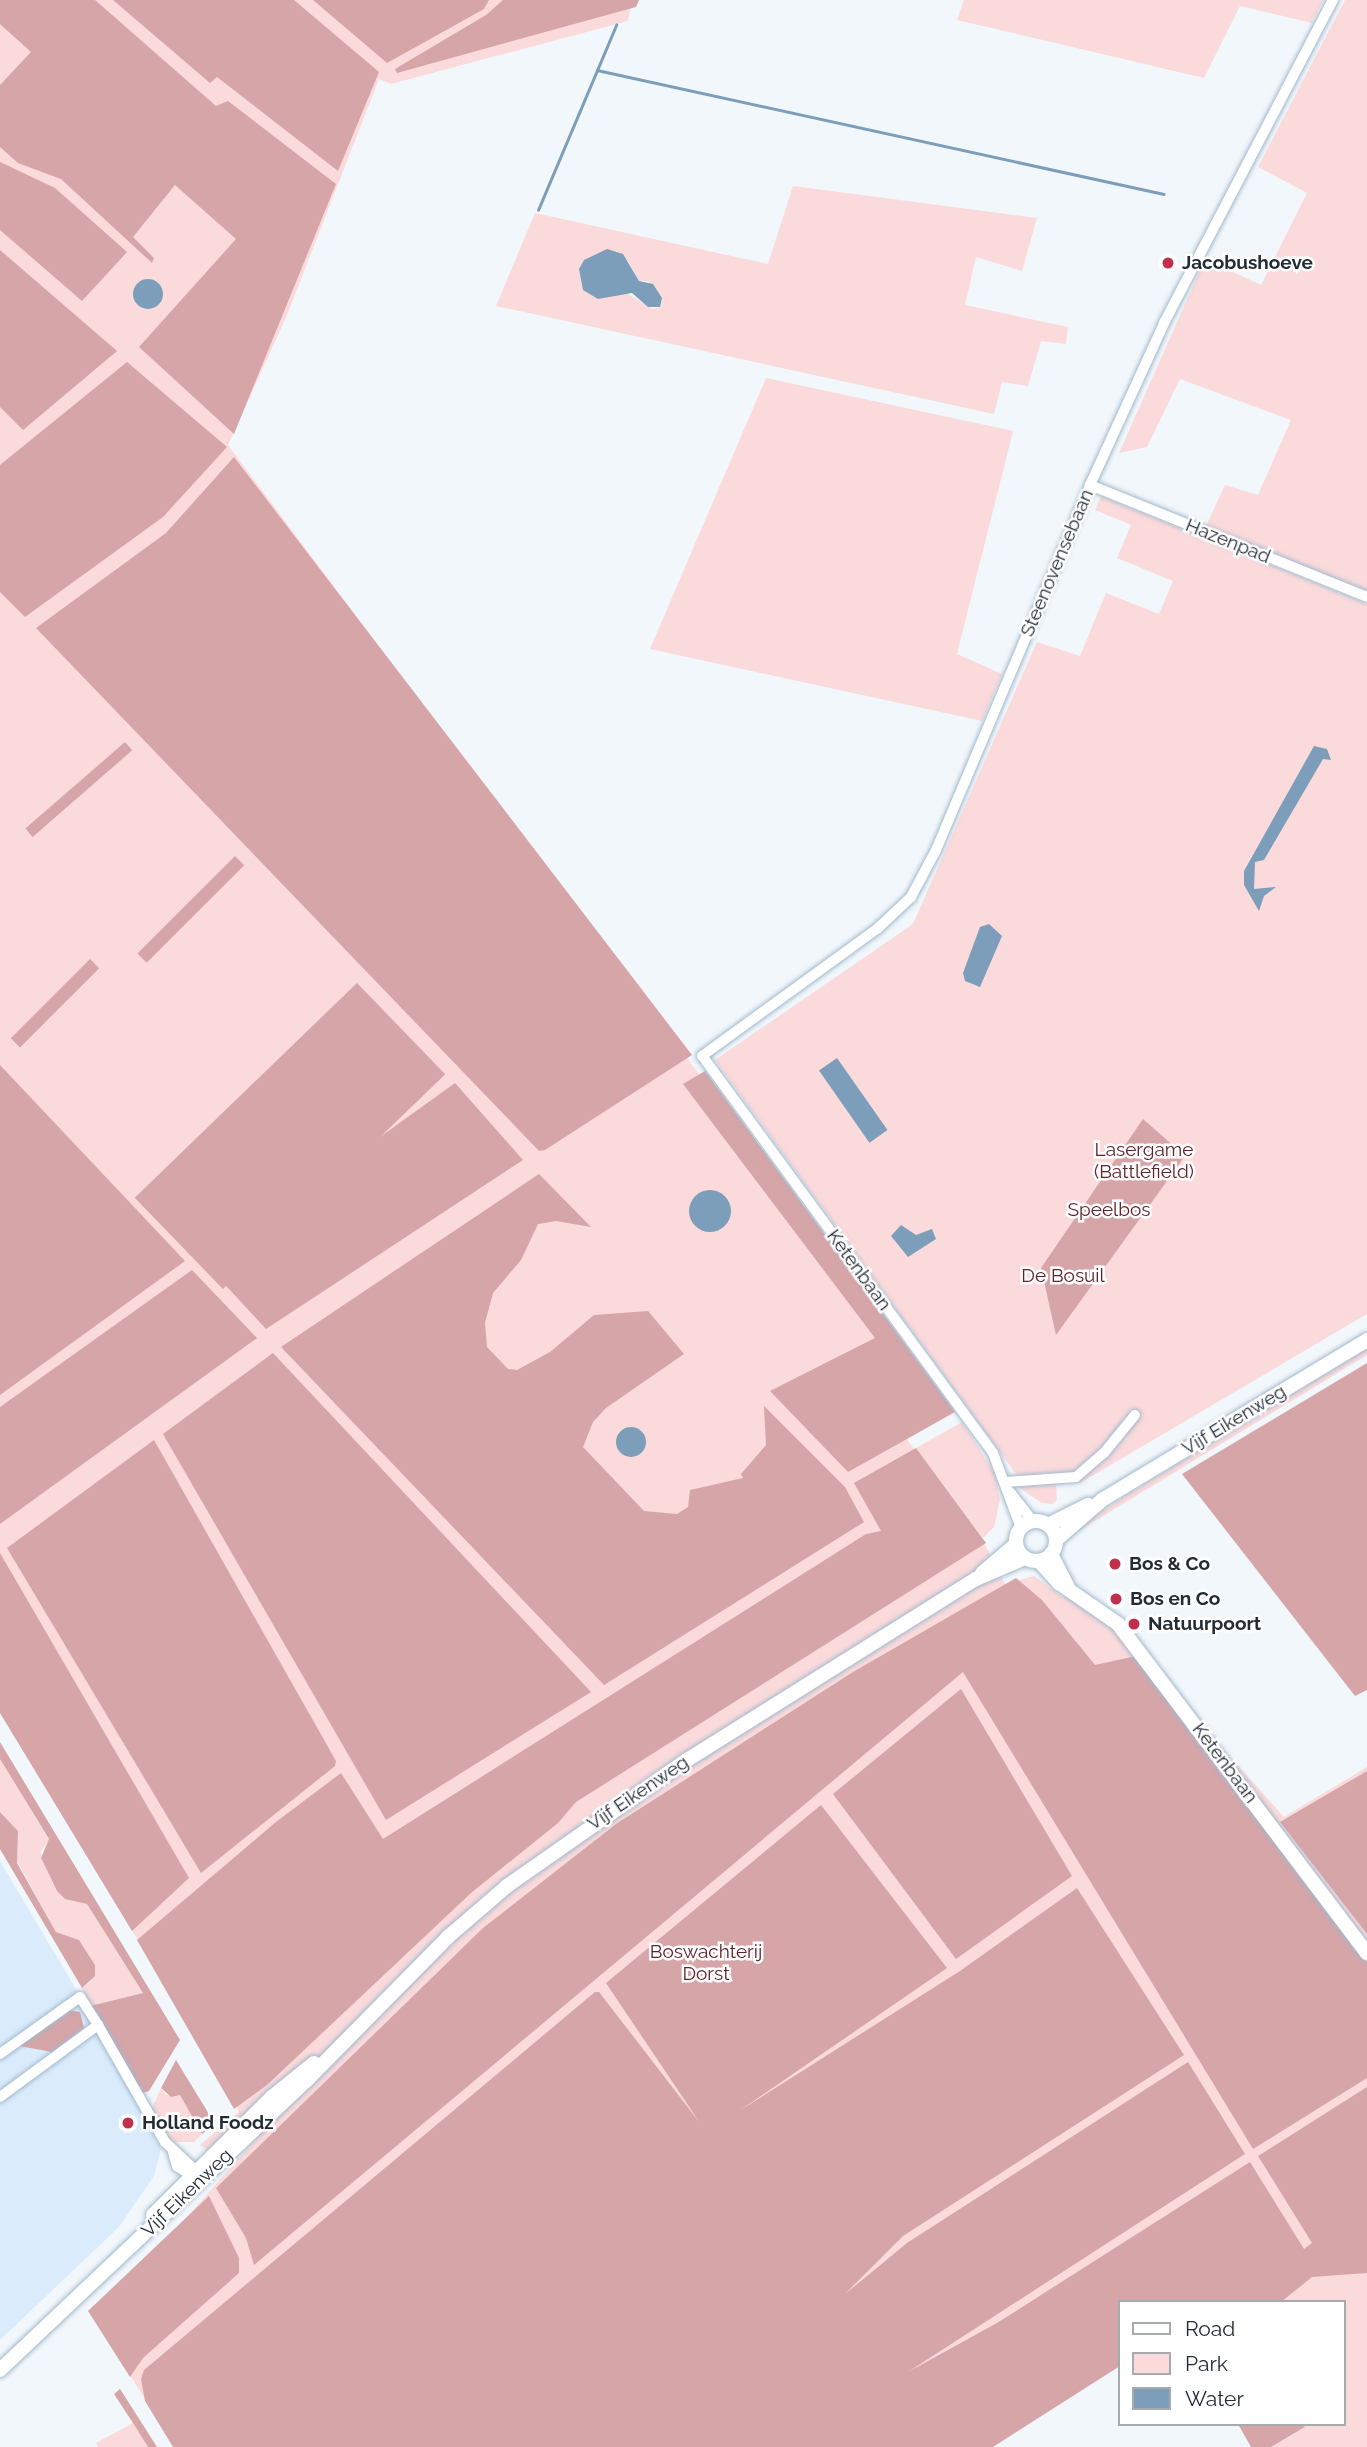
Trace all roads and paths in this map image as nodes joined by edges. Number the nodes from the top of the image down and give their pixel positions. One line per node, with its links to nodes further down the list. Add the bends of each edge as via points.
1 (1333, 0): 2 (street, Steenovensebaan, via 1194,260)
2 (1090, 485): 3 (street, Hazenpad); 4 (street, Steenovensebaan, via 936,850 911,897 896,915)
3 (1367, 597)
4 (702, 1056): 7 (street, Ketenbaan, via 993,1453)
5 (1367, 1340): 8 (main road, Vijf Eikenweg)
6 (1135, 1415): 7 (street, via 1104,1453 1076,1477)
7 (1007, 1486): 9 (street, Ketenbaan)
8 (1102, 1500): 10 (main road, Vijf Eikenweg); 11 (main road, Vijf Eikenweg)
9 (1027, 1525): 10 (main road); 12 (main road)
10 (1048, 1525): 11 (main road)
11 (1056, 1539): 13 (main road)
12 (1016, 1545): 13 (main road, Ketenbaan); 14 (main road, Vijf Eikenweg)
13 (1038, 1558): 14 (main road, Vijf Eikenweg); 15 (main road, Ketenbaan, via 1069,1589 1118,1624)
14 (976, 1578): 19 (main road, Vijf Eikenweg, via 687,1760 552,1852 448,1937)
15 (1367, 1953)
16 (98, 2025): 17 (street, via 80,1997); 18 (street); 19 (street, via 173,2152)
17 (0, 2054)
18 (0, 2097)
19 (196, 2176): 20 (main road, Vijf Eikenweg)
20 (0, 2370)

